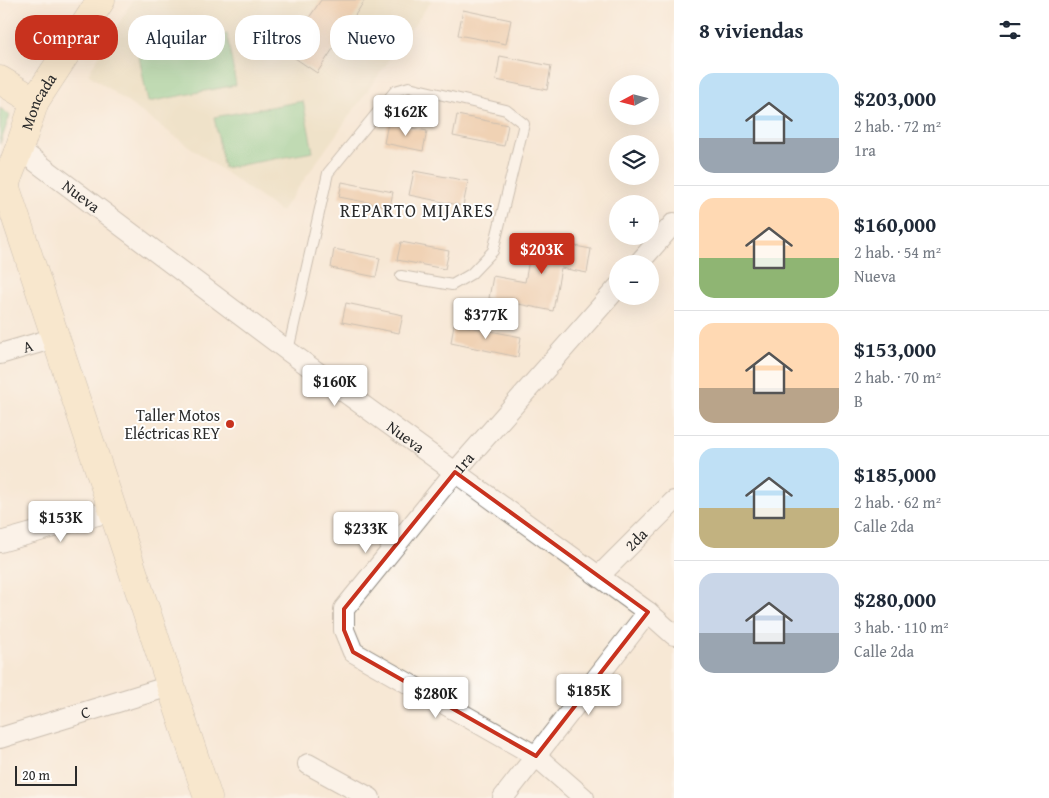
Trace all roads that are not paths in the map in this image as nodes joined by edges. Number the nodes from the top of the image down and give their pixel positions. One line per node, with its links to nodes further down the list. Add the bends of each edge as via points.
1 (101, 0): 3 (street, Moncada)
2 (0, 80): 3 (street)
3 (35, 101): 4 (street, Moncada)
4 (19, 149): 5 (street, Moncada); 11 (street, Nueva)
5 (2, 182): 10 (street)
6 (674, 223): 7 (street)
7 (646, 255)
8 (401, 276): 11 (lane, via 452,285 472,274 493,252 524,124 506,110 409,87 395,91 328,173)
9 (609, 297): 13 (street, 1ra)
10 (55, 338): 12 (street, A); 15 (street)
11 (288, 351): 13 (street, Nueva)
12 (0, 354)
13 (454, 472): 17 (street, Nueva); 22 (street, 1ra, via 344,609 344,630 353,652)
14 (674, 501): 17 (street, 2da)
15 (112, 511): 16 (street); 20 (street)
16 (0, 542)
17 (599, 576): 18 (street, Nueva)
18 (648, 612): 19 (street, Nueva); 22 (street)
19 (674, 635)
20 (170, 686): 21 (street, C); 24 (street)
21 (0, 738)
22 (536, 756): 26 (street); 27 (street)
23 (308, 764): 25 (street)
24 (208, 798)
25 (370, 798)
26 (503, 798)
27 (584, 798)

